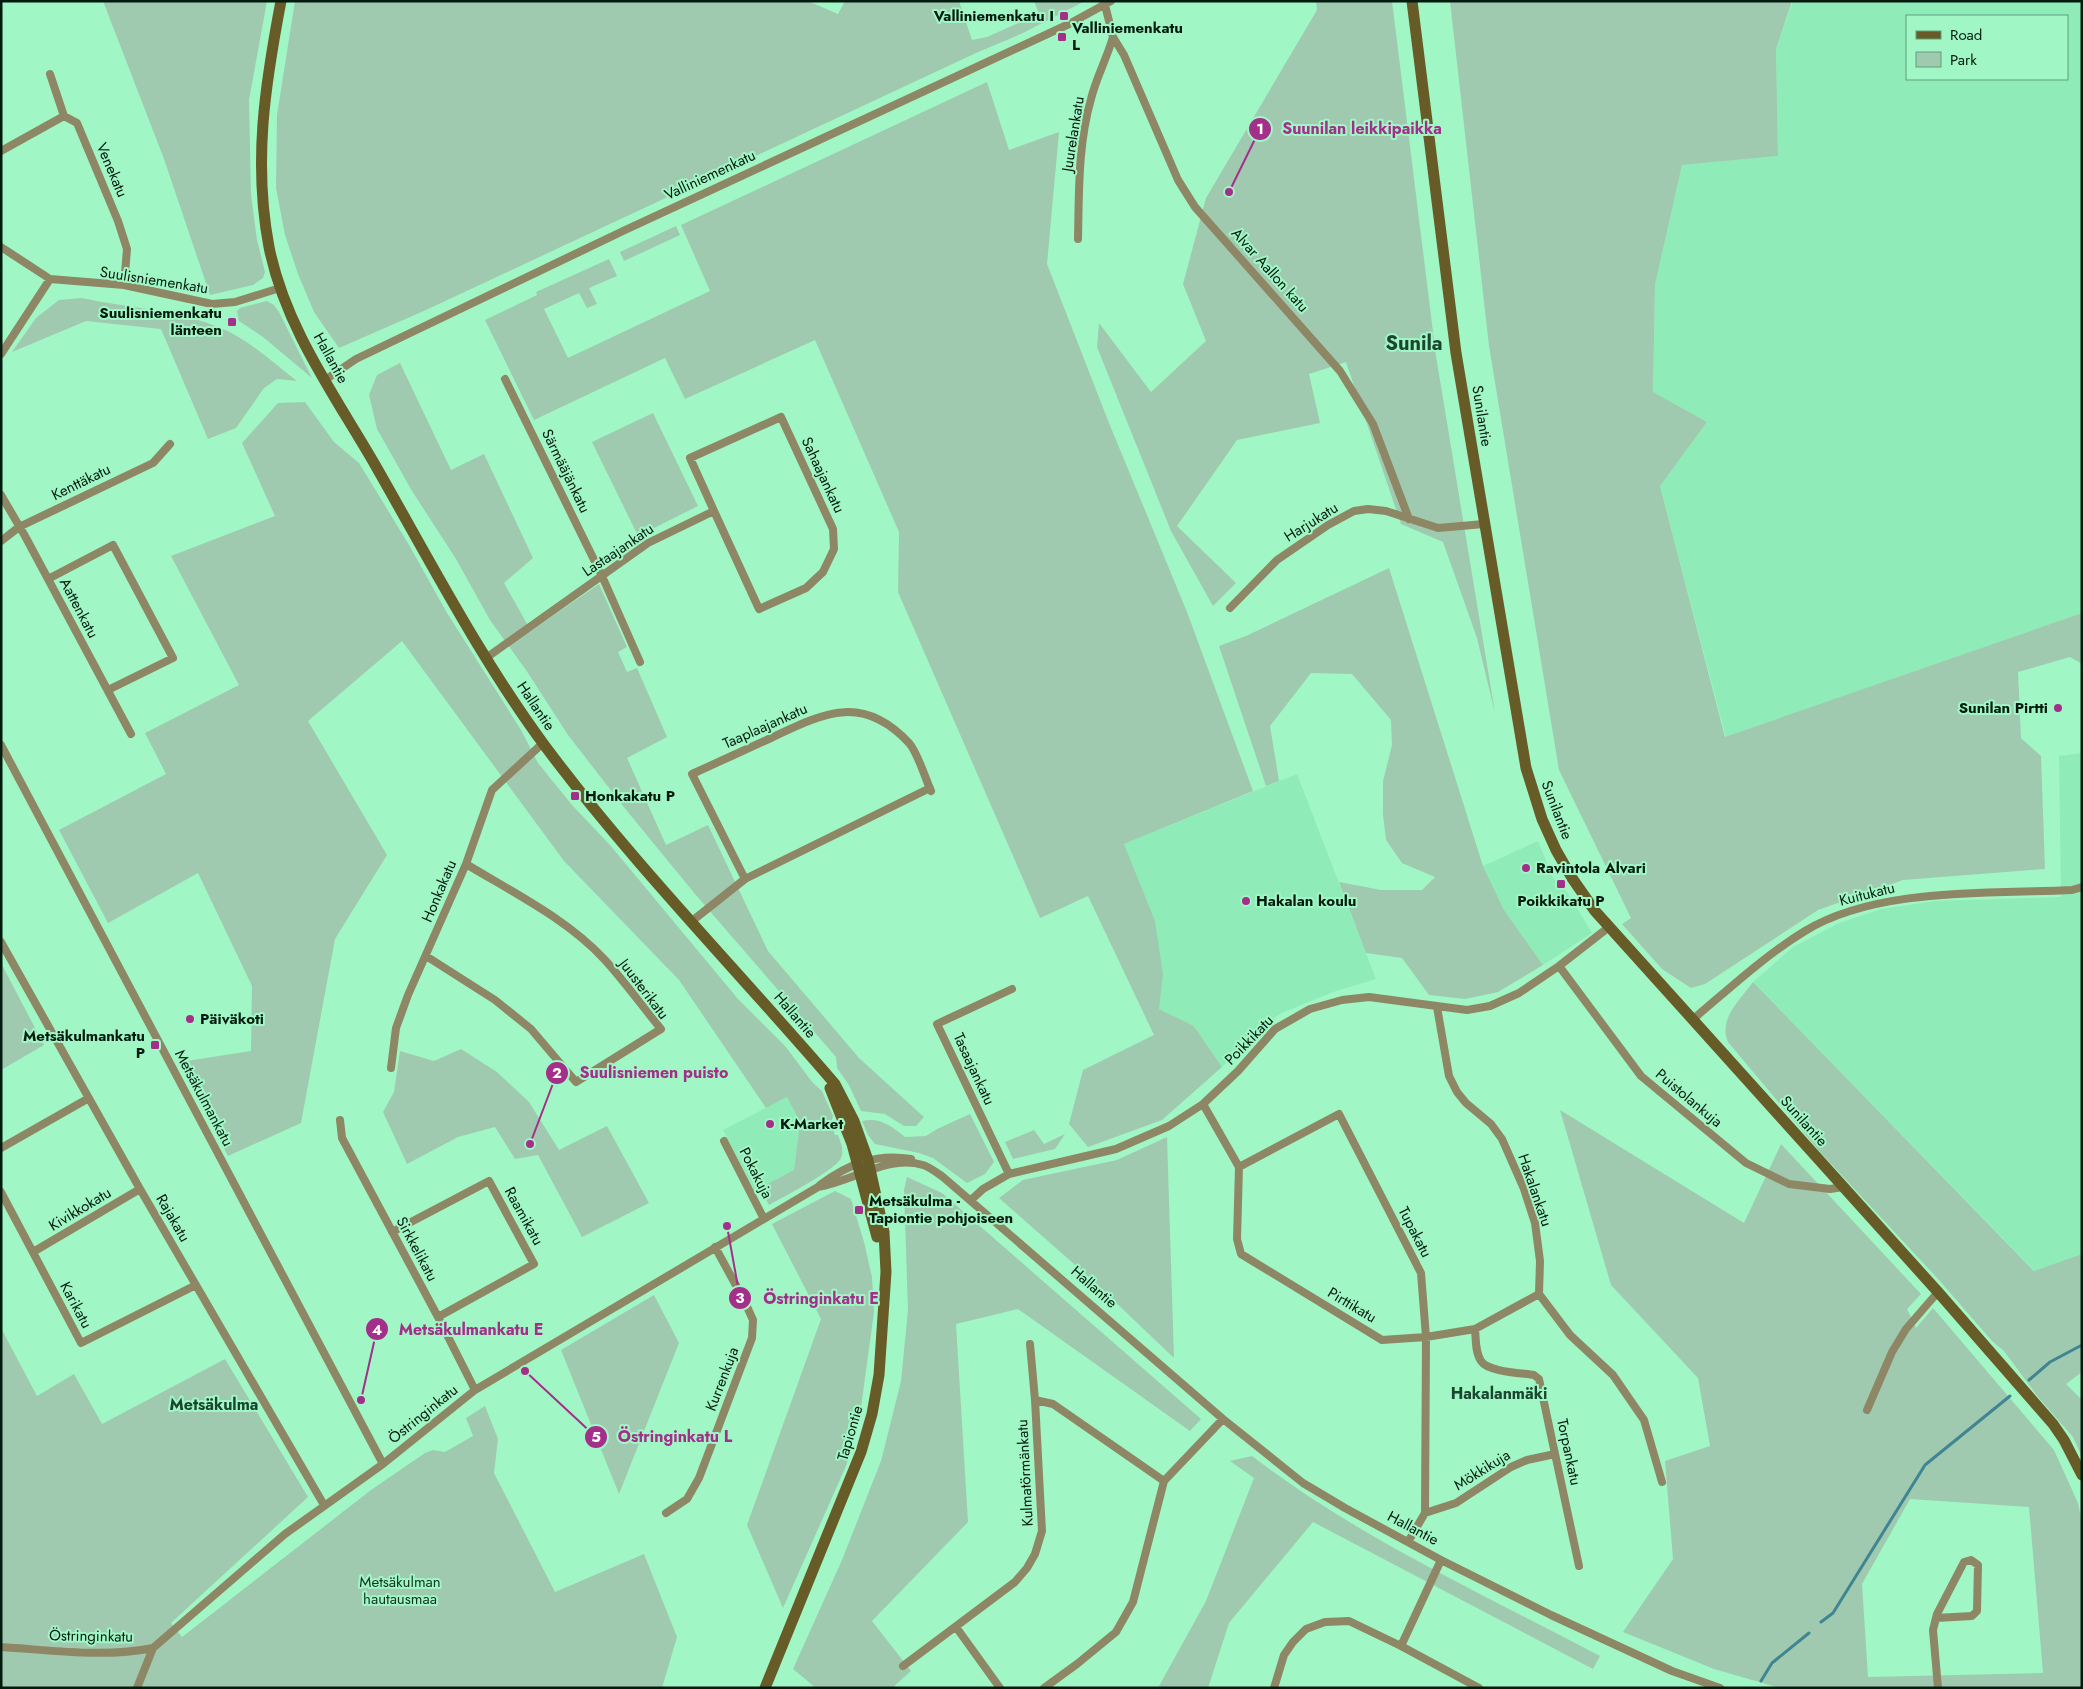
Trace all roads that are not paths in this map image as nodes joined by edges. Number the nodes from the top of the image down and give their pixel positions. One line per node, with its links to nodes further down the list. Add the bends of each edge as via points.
1 (281, 1): 12 (street, Hallantie, via 266,80 260,140 264,216)
2 (1412, 1): 20 (street, Sunilantie, via 1456,353)
3 (1106, 3): 4 (street, Alvar Aallon katu); 15 (street, Valliniemenkatu, via 1060,28 356,359)
4 (1113, 37): 8 (street, Juurelankatu, via 1091,98 1084,134); 19 (street, Alvar Aallon katu, via 1124,55 1178,180 1195,207 1340,371 1373,424)
5 (50, 74): 6 (street, Venekatu)
6 (64, 116): 7 (street); 11 (street, Venekatu, via 78,123 118,221 127,249)
7 (1, 151)
8 (1078, 239)
9 (1, 247): 10 (street, Suulisniemenkatu)
10 (50, 279): 11 (street, Suulisniemenkatu); 13 (street)
11 (124, 285): 12 (street, Suulisniemenkatu, via 212,304 235,302)
12 (280, 288): 15 (street, Hallantie)
13 (1, 354)
14 (505, 379): 23 (street, Särmääjänkatu)
15 (324, 380): 26 (street, Hallantie)
16 (170, 444): 21 (street, Kenttäkatu, via 153,463)
17 (1, 495): 21 (street, Aattenkatu)
18 (714, 512): 18 (street, Sahaajankatu, via 759,609 806,588 822,572 834,549 833,529 781,416 690,458); 23 (street, Lastaajankatu, via 648,543)
19 (1409, 519): 20 (street, Harjukatu, via 1438,528); 25 (street, Harjukatu, via 1386,511 1368,509 1354,512 1328,525 1277,560)
20 (1484, 524): 36 (street, Sunilantie, via 1533,794 1556,850 1572,878)
21 (20, 527): 22 (street, Kenttäkatu); 24 (street, Aattenkatu)
22 (1, 541)
23 (602, 576): 26 (street, Lastaajankatu); 27 (street, Särmääjänkatu)
24 (48, 579): 28 (street, Aattenkatu); 28 (street, via 113,545 173,658)
25 (1230, 608)
26 (486, 658): 30 (street, Hallantie)
27 (640, 662)
28 (108, 690): 29 (street, Aattenkatu)
29 (131, 734)
30 (543, 743): 32 (street, Honkakatu, via 492,790); 35 (street, Hallantie)
31 (1, 745): 73 (street, Metsäkulmankatu)
32 (466, 864): 38 (street, Honkakatu); 38 (street, Juusterikatu, via 572,931 604,959 661,1029 576,1082 531,1029 495,1000)
33 (745, 879): 33 (street, Taaplaajankatu, via 931,790 910,744 887,723 864,713 841,711 816,717 692,774); 35 (street, Taaplaajankatu)
34 (2082, 887): 42 (street, Kuitukatu, via 1925,896 1879,903 1839,915 1806,930 1763,960)
35 (692, 921): 49 (street, Hallantie, via 815,1061)
36 (1609, 927): 39 (street, Poikkikatu); 42 (street, Sunilantie)
37 (1, 942): 44 (street, Rajakatu)
38 (426, 956): 43 (street, Honkakatu, via 396,1028)
39 (1559, 966): 41 (street, Poikkikatu, via 1519,993 1490,1006 1468,1010); 53 (street, Puistolankuja, via 1641,1076 1746,1163 1789,1184 1830,1189)
40 (1012, 989): 51 (street, Tasaajankatu, via 938,1024)
41 (1437, 1007): 45 (street, Poikkikatu, via 1369,997 1310,1009 1275,1029 1238,1072); 63 (street, Hakalankatu, via 1453,1084 1466,1103 1491,1124 1502,1139 1524,1189 1535,1223 1540,1261)
42 (1692, 1020): 53 (street, Sunilantie)
43 (391, 1068)
44 (89, 1098): 48 (street); 54 (street, Rajakatu)
45 (1203, 1104): 50 (street); 51 (street, Poikkikatu, via 1169,1126 1116,1149)
46 (340, 1120): 58 (street, Sirkkelikatu, via 342,1138)
47 (724, 1141): 57 (street, Pokakuja)
48 (1, 1148)
49 (864, 1167): 52 (street, Östringinkatu, via 832,1184); 52 (street, via 843,1170); 56 (street, Hallantie, via 908,1162 924,1165); 90 (street, Tapiontie, via 886,1288 879,1375 872,1414 861,1452)
50 (1239, 1167): 66 (street, Pirttikatu, via 1237,1239 1241,1254 1382,1340); 66 (street, Tupakatu, via 1339,1114 1421,1273)
51 (1009, 1174): 56 (street, Poikkikatu)
52 (818, 1186): 57 (street, Östringinkatu)
53 (1843, 1186): 62 (street, Sunilantie)
54 (140, 1189): 60 (street, Kivikkokatu); 61 (street, Rajakatu)
55 (1, 1192): 60 (street, Karikatu)
56 (971, 1200): 71 (street, Hallantie)
57 (764, 1219): 59 (street, Östringinkatu)
58 (392, 1232): 64 (street, Sirkkelikatu); 64 (street, Raamikatu, via 489,1181 512,1222 534,1264)
59 (715, 1247): 68 (street, Östringinkatu); 78 (street, Kurrenkuja, via 744,1300 752,1320 752,1338 699,1478 687,1499)
60 (33, 1252): 61 (street, Karikatu, via 81,1343)
61 (196, 1285): 77 (street, Rajakatu)
62 (1938, 1292): 70 (street, via 1906,1329 1892,1352); 74 (street, Sunilantie, via 2053,1424)
63 (1539, 1294): 65 (street, Pirttikatu); 76 (street, via 1570,1335 1613,1375 1644,1420)
64 (438, 1317): 68 (street, Sirkkelikatu)
65 (1474, 1329): 66 (street, Pirttikatu); 72 (street, Torpankatu, via 1482,1363 1494,1369 1534,1375 1539,1379)
66 (1426, 1337): 79 (street, Tupakatu)
67 (1030, 1344): 69 (street, Kulmatörmänkatu)
68 (475, 1390): 73 (street, Östringinkatu)
69 (1035, 1400): 75 (street, Kulmatörmänkatu, via 1053,1404); 84 (street, Kulmatörmänkatu, via 1042,1531 1035,1554 1014,1582)
70 (1867, 1410)
71 (1223, 1419): 75 (street); 80 (street, Hallantie, via 1303,1483)
72 (1555, 1454): 79 (street, Mökkikuja, via 1511,1466 1456,1503); 82 (street, Torpankatu)
73 (383, 1464): 77 (street, Östringinkatu)
74 (2082, 1475)
75 (1164, 1481): 92 (street, via 1133,1602 1116,1632)
76 (1662, 1482)
77 (324, 1505): 87 (street, Östringinkatu)
78 (666, 1513)
79 (1425, 1513): 80 (street)
80 (1408, 1542): 81 (street, Hallantie)
81 (1441, 1560): 85 (street); 95 (street, Hallantie, via 1639,1656)
82 (1579, 1566)
83 (1936, 1618): 83 (street, via 1964,1562 1970,1560 1978,1565 1977,1611 1972,1616); 96 (street, via 1933,1630)
84 (956, 1627): 88 (street, Kulmatörmänkatu); 91 (street)
85 (1401, 1646): 93 (street, via 1349,1621 1325,1622 1306,1629 1293,1642 1284,1654); 94 (street)
86 (1, 1647): 87 (street, Östringinkatu, via 93,1653)
87 (153, 1648): 89 (street)
88 (903, 1666)
89 (137, 1688)
90 (765, 1688)
91 (1000, 1688)
92 (1044, 1688)
93 (1274, 1688)
94 (1479, 1688)
95 (1720, 1688)
96 (1938, 1688)

